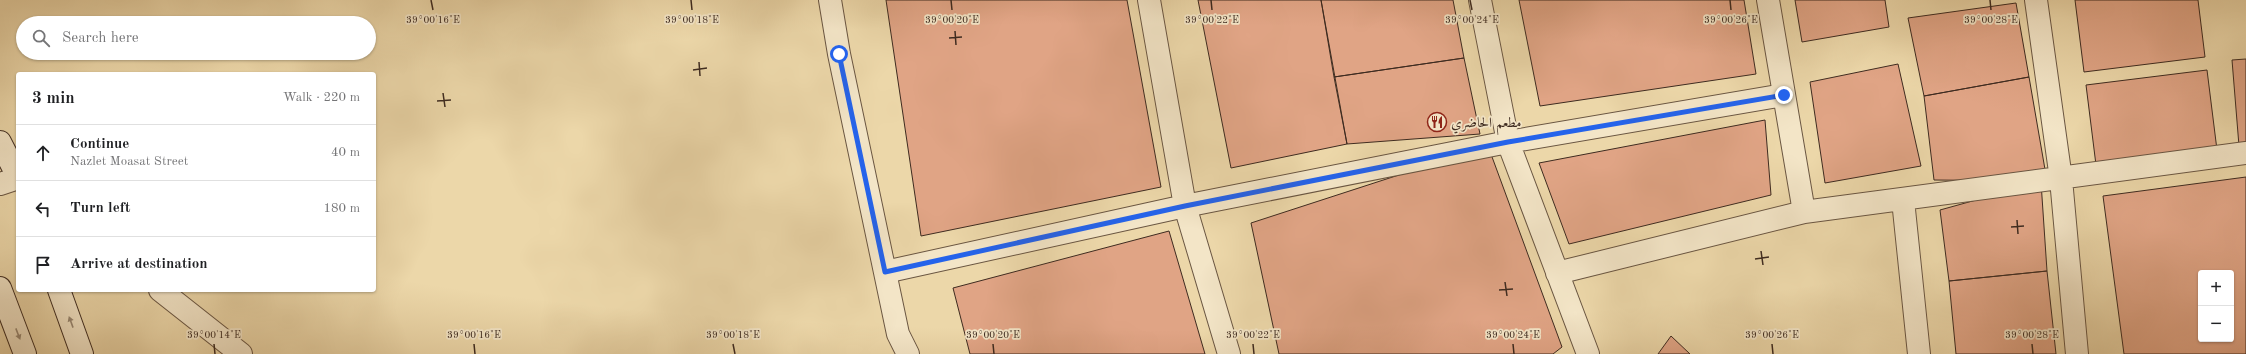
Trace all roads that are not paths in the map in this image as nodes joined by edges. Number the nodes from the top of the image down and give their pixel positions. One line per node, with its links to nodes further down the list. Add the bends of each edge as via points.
1 (830, 0): 17 (street)
2 (1149, 0): 15 (street)
3 (1480, 0): 8 (street)
4 (1768, 0): 6 (street)
5 (2036, 0): 12 (street)
6 (1784, 95): 8 (street); 16 (street)
7 (0, 142): 10 (street)
8 (1508, 142): 15 (street); 18 (street)
9 (2246, 153): 12 (street)
10 (16, 173)
11 (16, 178): 13 (street)
12 (2061, 179): 14 (street); 29 (street)
13 (0, 184)
14 (1903, 200): 16 (street); 28 (street)
15 (1185, 206): 17 (street); 26 (street)
16 (1804, 212): 18 (street)
17 (885, 272): 25 (street, via 898,334)
18 (1557, 273): 27 (street)
19 (0, 288): 22 (street, one-way to 22)
20 (60, 292): 23 (street, one-way to 20)
21 (163, 292): 24 (street)
22 (25, 354)
23 (82, 354)
24 (241, 354)
25 (908, 354)
26 (1229, 354)
27 (1588, 354)
28 (1919, 354)
29 (2077, 354)

